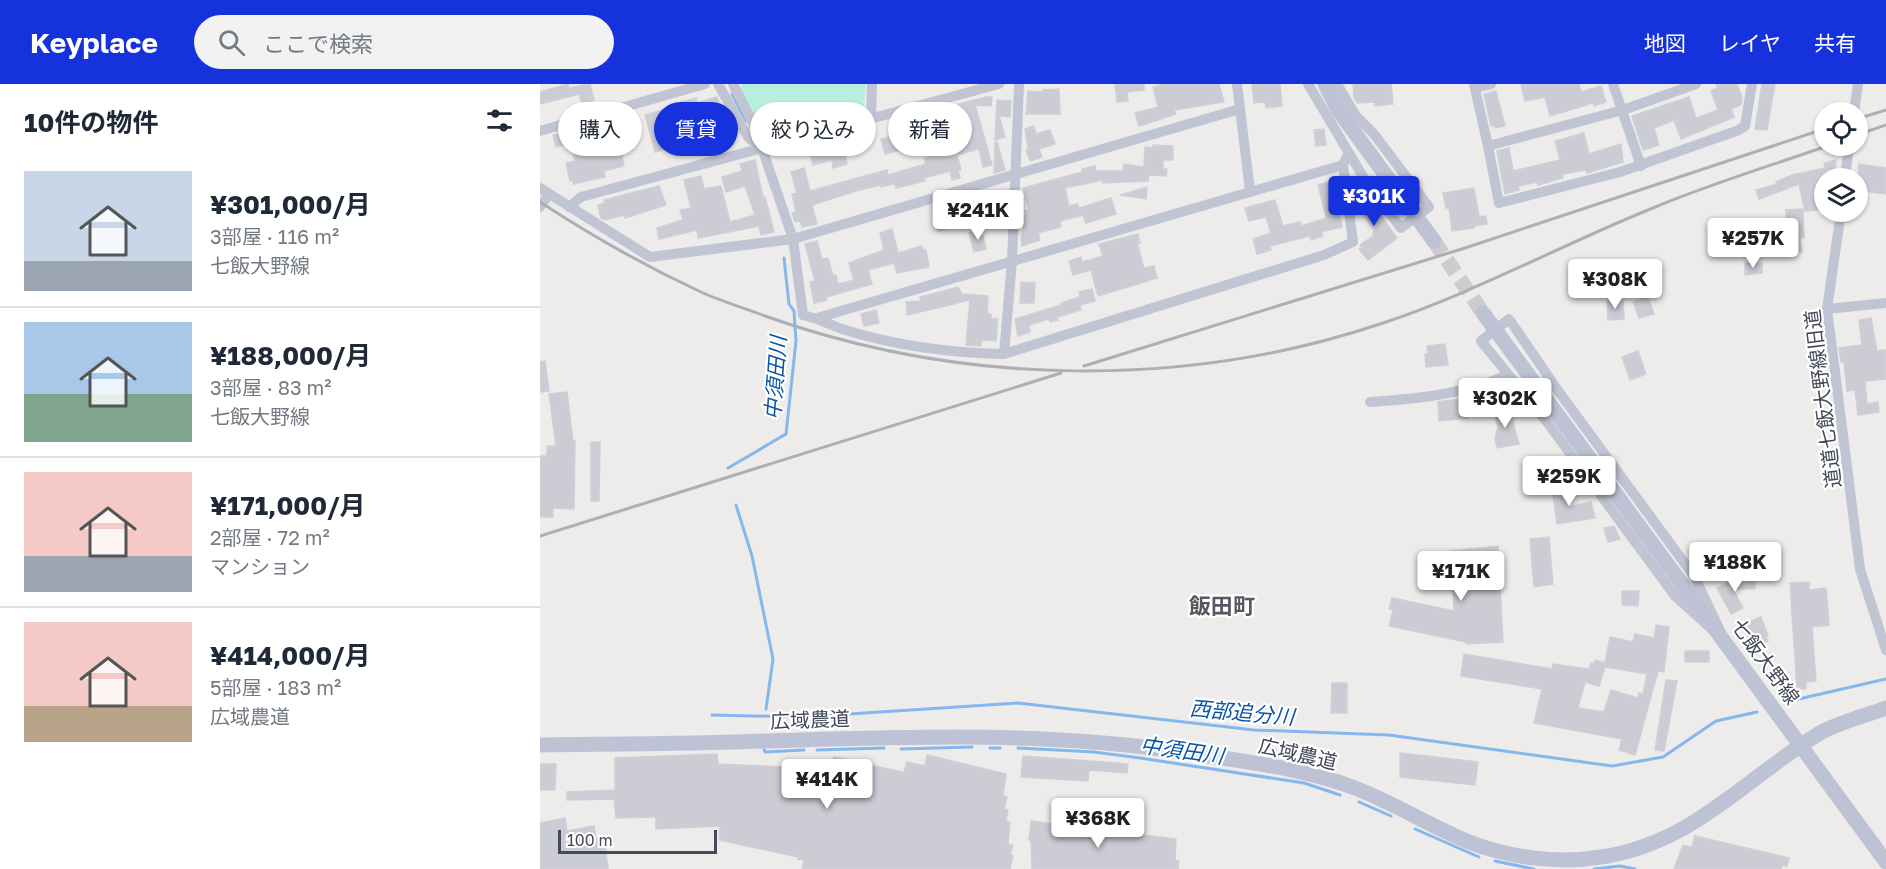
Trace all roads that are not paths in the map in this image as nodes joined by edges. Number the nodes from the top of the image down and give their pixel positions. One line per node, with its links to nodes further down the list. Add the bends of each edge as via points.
1 (705, 84): 23 (street)
2 (718, 84): 24 (street)
3 (733, 84): 22 (street)
4 (872, 84): 17 (street)
5 (999, 84): 21 (street)
6 (1019, 84): 31 (street)
7 (1237, 84): 19 (street)
8 (1308, 84): 27 (street)
9 (1325, 84): 38 (street, via 1338,110)
10 (1337, 84): 27 (street, via 1356,116 1429,207 1401,228)
11 (1491, 84): 16 (street)
12 (1613, 84): 20 (street)
13 (1696, 84): 20 (street)
14 (1752, 84): 30 (street, via 1745,126)
15 (1858, 84): 18 (street)
16 (1474, 86): 25 (street)
17 (871, 102)
18 (1855, 102)
19 (1240, 109): 31 (street); 33 (street)
20 (1623, 110): 25 (street); 30 (street)
21 (876, 116)
22 (750, 117)
23 (540, 131)
24 (750, 139)
25 (1488, 146): 30 (street, via 1498,203)
26 (750, 151): 35 (street, via 581,197)
27 (1348, 154): 29 (street)
28 (765, 156): 37 (street)
29 (1343, 165): 33 (street); 44 (street, via 1353,242 1324,255)
30 (1641, 166)
31 (1015, 173): 37 (street); 39 (street)
32 (545, 191): 34 (street); 35 (street)
33 (1250, 191): 39 (street)
34 (540, 207)
35 (569, 207): 37 (street, via 650,257)
36 (1840, 222): 41 (street, 道道七飯大野線旧道)
37 (793, 239): 43 (street, via 803,315)
38 (1434, 241)
39 (1012, 261): 43 (street); 44 (street)
40 (1886, 303): 41 (street)
41 (1827, 309): 48 (street, 道道七飯大野線旧道, via 1860,569)
42 (1483, 313): 47 (street, 七飯大野線)
43 (817, 318): 44 (street, via 884,339)
44 (1004, 354)
45 (1507, 375): 46 (street, via 1472,387); 47 (street, via 1547,422 1675,596); 47 (street, via 1481,341 1509,319 1694,576)
46 (1370, 402)
47 (1725, 641): 51 (street, 七飯大野線)
48 (1886, 650)
49 (1886, 708): 51 (street, 広域農道, via 1824,731)
50 (540, 745): 51 (street, 広域農道, via 950,737 1135,745 1311,774 1353,787 1472,843 1506,854 1567,860 1632,851 1675,834 1720,807)
51 (1802, 746): 52 (street, 七飯大野線)
52 (1886, 862)

